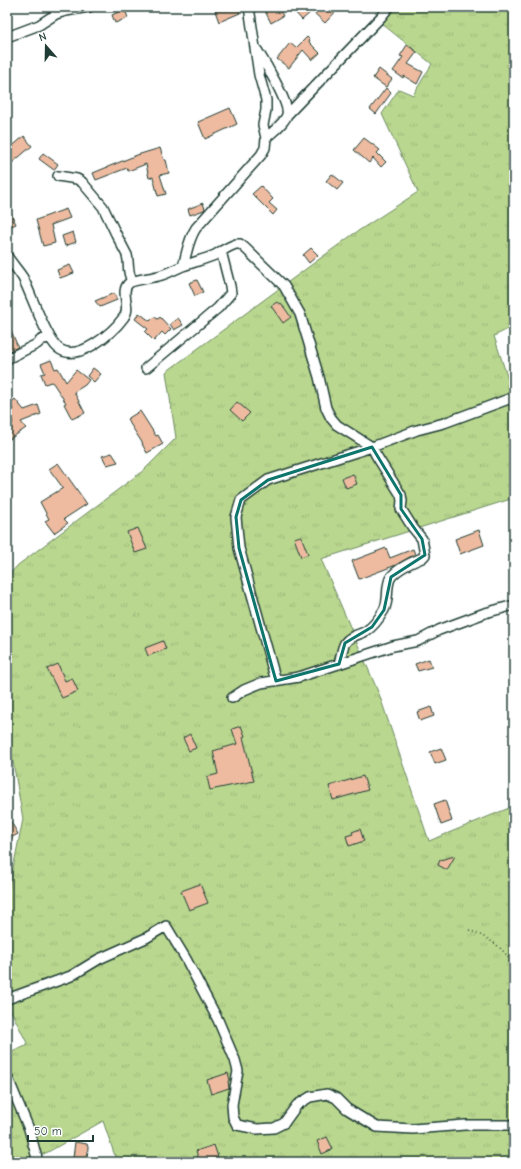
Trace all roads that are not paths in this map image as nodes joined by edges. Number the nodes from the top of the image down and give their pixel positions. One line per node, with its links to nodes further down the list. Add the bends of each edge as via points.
1 (89, 7): 4 (street)
2 (249, 7): 6 (street)
3 (389, 7): 7 (street)
4 (77, 8): 5 (street, via 56,14 39,25)
5 (7, 37)
6 (255, 46): 7 (street, via 280,90 288,108); 8 (street, via 266,100 263,126)
7 (287, 114): 8 (street, via 285,120)
8 (266, 138): 11 (street, via 262,155 191,235)
9 (58, 176): 15 (street, via 80,180 103,207 128,255 128,270)
10 (221, 251): 13 (street); 18 (street, via 231,293 218,308); 20 (street, via 240,244 284,286 300,314 324,402 331,418)
11 (187, 255): 13 (street); 14 (street)
12 (7, 256): 16 (street, via 22,278)
13 (195, 262): 14 (street)
14 (183, 266): 15 (street, via 160,276)
15 (132, 281): 16 (street, via 127,285 125,292 127,312 107,336 96,344 74,352 65,352 58,348)
16 (50, 337): 17 (street)
17 (7, 359)
18 (146, 368)
19 (514, 397): 20 (street)
20 (372, 447): 22 (street, via 401,495 401,509 422,540 425,555 391,577 384,610 372,627 345,643); 23 (street, via 268,480 241,500 236,517 239,548)
21 (514, 605): 22 (street, via 478,615 418,641 393,646)
22 (339, 664): 23 (street, via 300,677)
23 (276, 680): 24 (street, via 261,683)
24 (232, 698)
25 (7, 1000): 27 (street, via 70,976 166,926 218,1020 235,1060 238,1072 232,1117 237,1125 257,1129 274,1128 284,1123 297,1105 310,1097 327,1094 376,1127 413,1129)
26 (7, 1076): 28 (street, via 29,1129)
27 (514, 1125)
28 (38, 1162)

